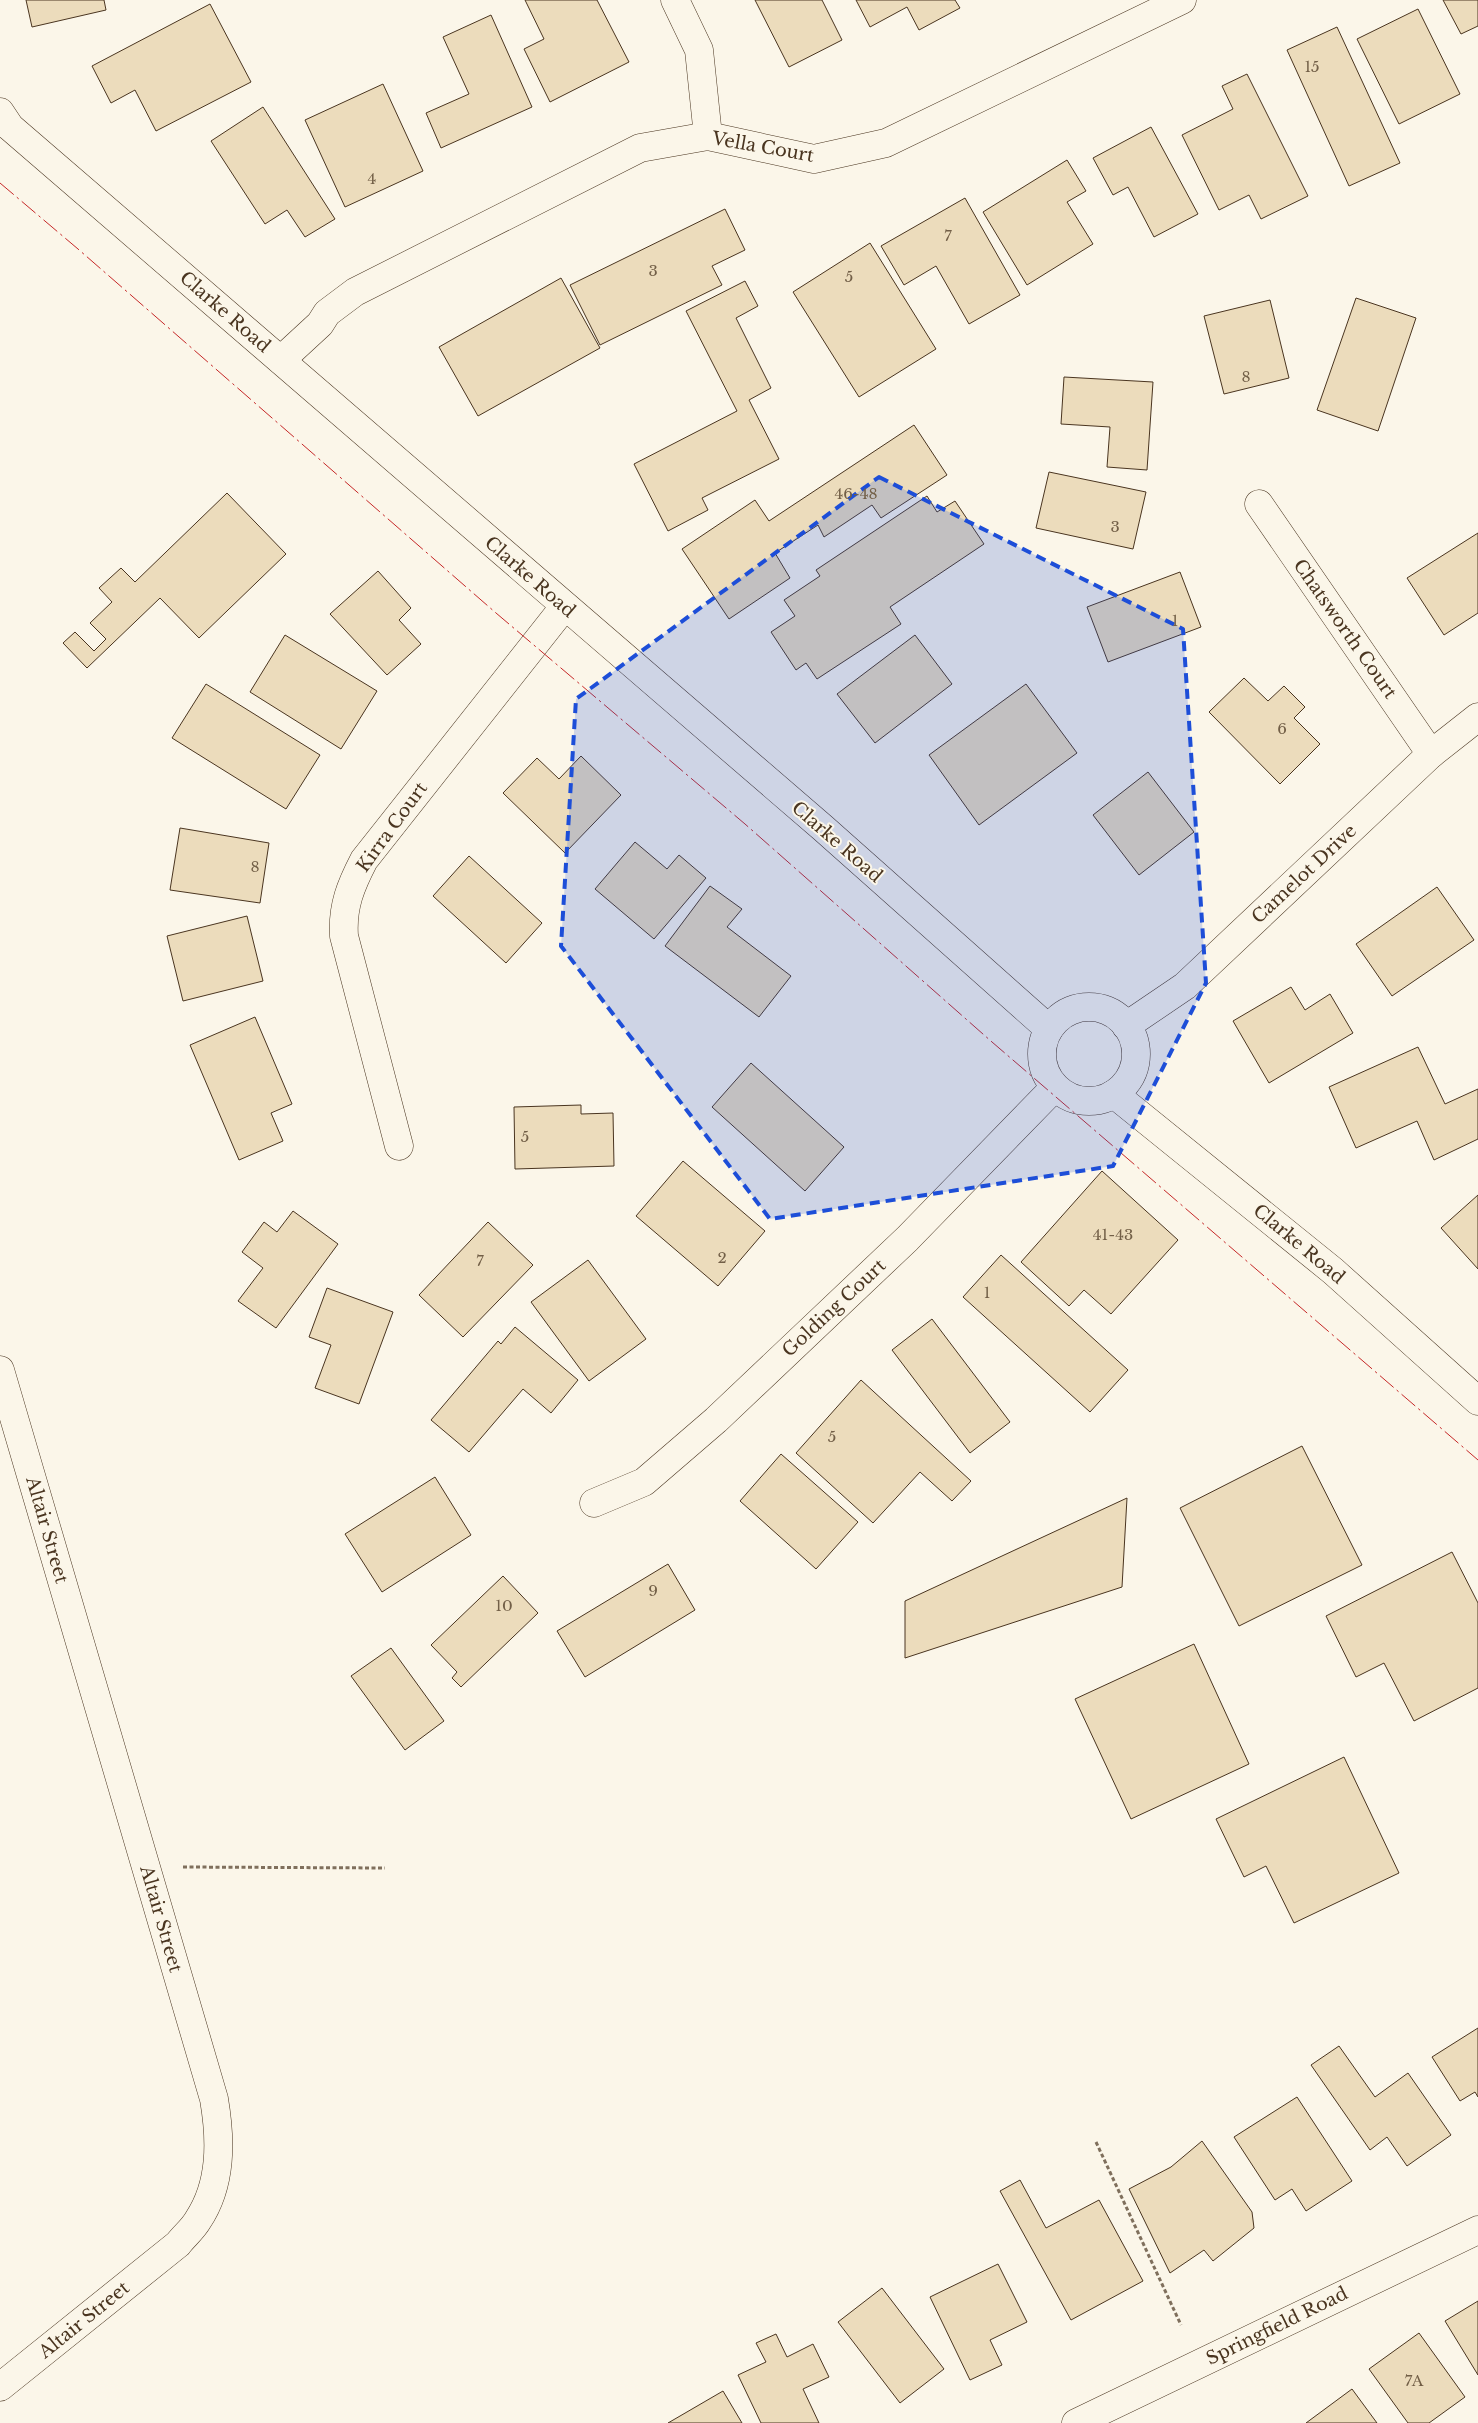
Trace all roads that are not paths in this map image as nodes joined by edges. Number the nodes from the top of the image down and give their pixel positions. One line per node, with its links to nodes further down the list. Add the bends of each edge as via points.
1 (676, 0): 4 (street, via 699,50)
2 (1182, 0): 4 (street, Vella Court, via 886,143 814,159)
3 (3, 121): 5 (street, Clarke Road)
4 (708, 136): 5 (street, Vella Court, via 640,148 356,292 327,313 320,324)
5 (281, 360): 7 (street, Clarke Road)
6 (1259, 504): 9 (street, Chatsworth Court)
7 (564, 607): 11 (street, Clarke Road, via 823,828); 14 (street, Kirra Court, via 364,860 348,894 344,909 344,936)
8 (1478, 717): 9 (street, Camelot Drive)
9 (1431, 754): 10 (street, Camelot Drive, via 1185,986)
10 (1126, 1026): 11 (street, via 1115,1015 1087,1007 1072,1010 1058,1018); 13 (street, via 1134,1039 1136,1054 1126,1084)
11 (1049, 1029): 12 (street, via 1042,1044 1042,1060)
12 (1055, 1087): 13 (street, via 1068,1097 1084,1101); 17 (street, Golding Court, via 907,1239 716,1420 644,1482)
13 (1114, 1094): 16 (street, Clarke Road)
14 (399, 1146)
15 (0, 1370): 19 (street, Altair Street, via 214,2099 219,2127 215,2177 209,2200 198,2221 178,2244)
16 (1474, 1390)
17 (594, 1503)
18 (1478, 2230): 20 (street, Springfield Road)
19 (5, 2374)
20 (1076, 2423)

